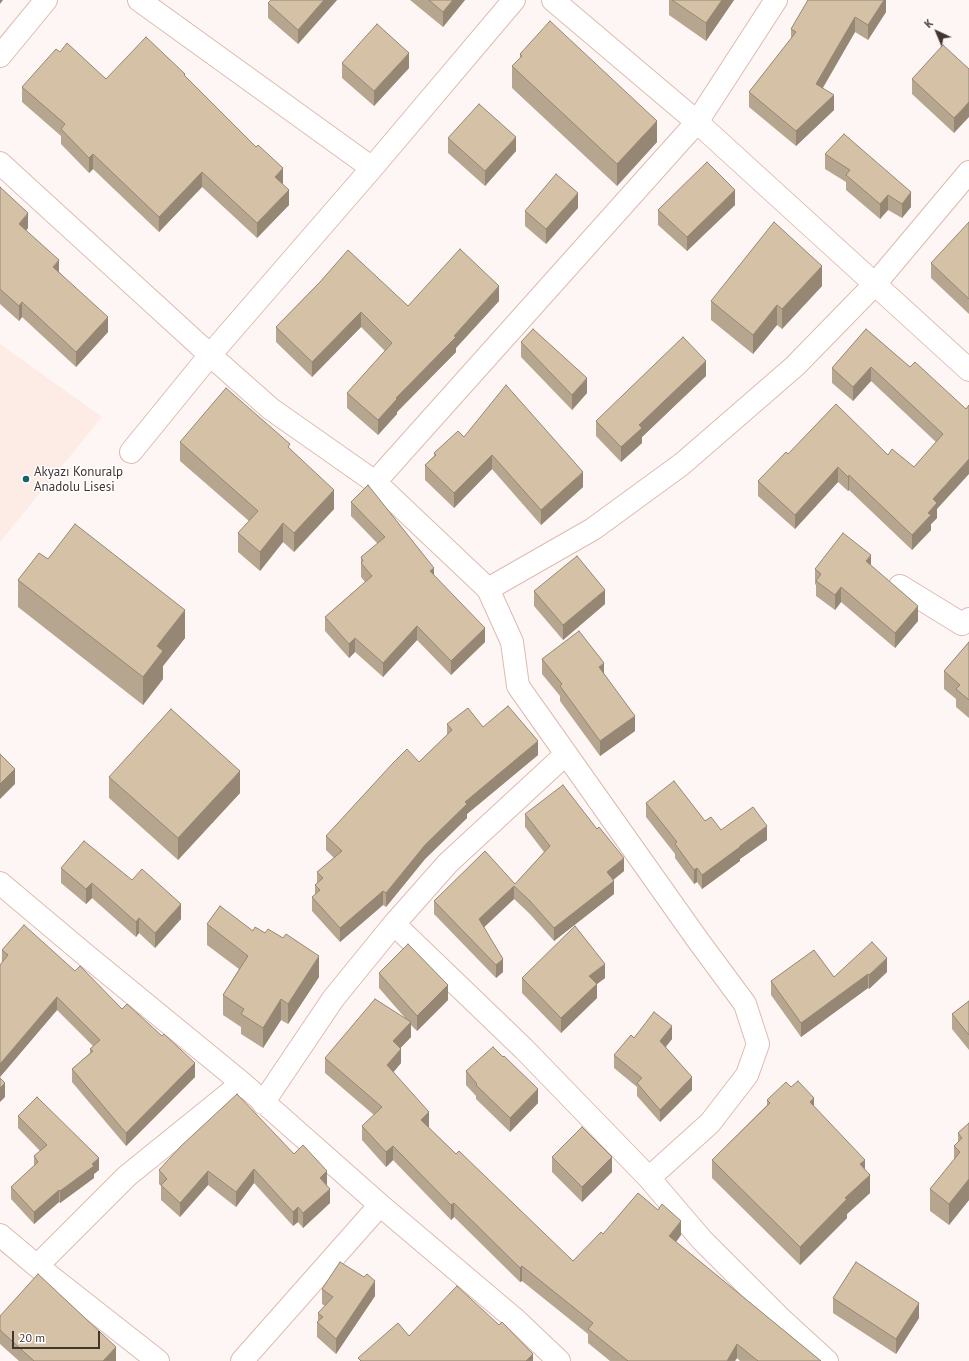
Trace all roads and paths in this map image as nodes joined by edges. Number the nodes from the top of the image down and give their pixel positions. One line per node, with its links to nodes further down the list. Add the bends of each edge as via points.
1 (46, 0): 6 (street)
2 (139, 0): 9 (street)
3 (514, 0): 9 (street)
4 (553, 0): 7 (street)
5 (776, 0): 7 (street)
6 (0, 56)
7 (697, 122): 11 (street); 15 (street)
8 (0, 163): 12 (street)
9 (372, 168): 12 (street)
10 (969, 172): 11 (street)
11 (875, 284): 13 (street); 17 (street, via 795,366 682,464 593,529)
12 (210, 355): 14 (street); 15 (street, via 271,409)
13 (969, 370)
14 (131, 452)
15 (375, 482): 17 (street)
16 (900, 586): 18 (street, via 962,624)
17 (488, 589): 19 (street, via 512,642 518,686)
18 (969, 619)
19 (566, 754): 21 (street, via 448,863); 24 (street, via 696,939 745,1004 758,1044 747,1075 710,1123)
20 (0, 882): 22 (street)
21 (394, 924): 23 (street, via 333,999); 24 (street, via 524,1049)
22 (242, 1083): 23 (street); 27 (street, via 127,1176)
23 (263, 1103): 25 (street)
24 (649, 1178): 31 (street, via 702,1240)
25 (380, 1205): 29 (street); 30 (street)
26 (0, 1235): 27 (street)
27 (37, 1266): 28 (street)
28 (158, 1361)
29 (242, 1361)
30 (559, 1361)
31 (827, 1361)

